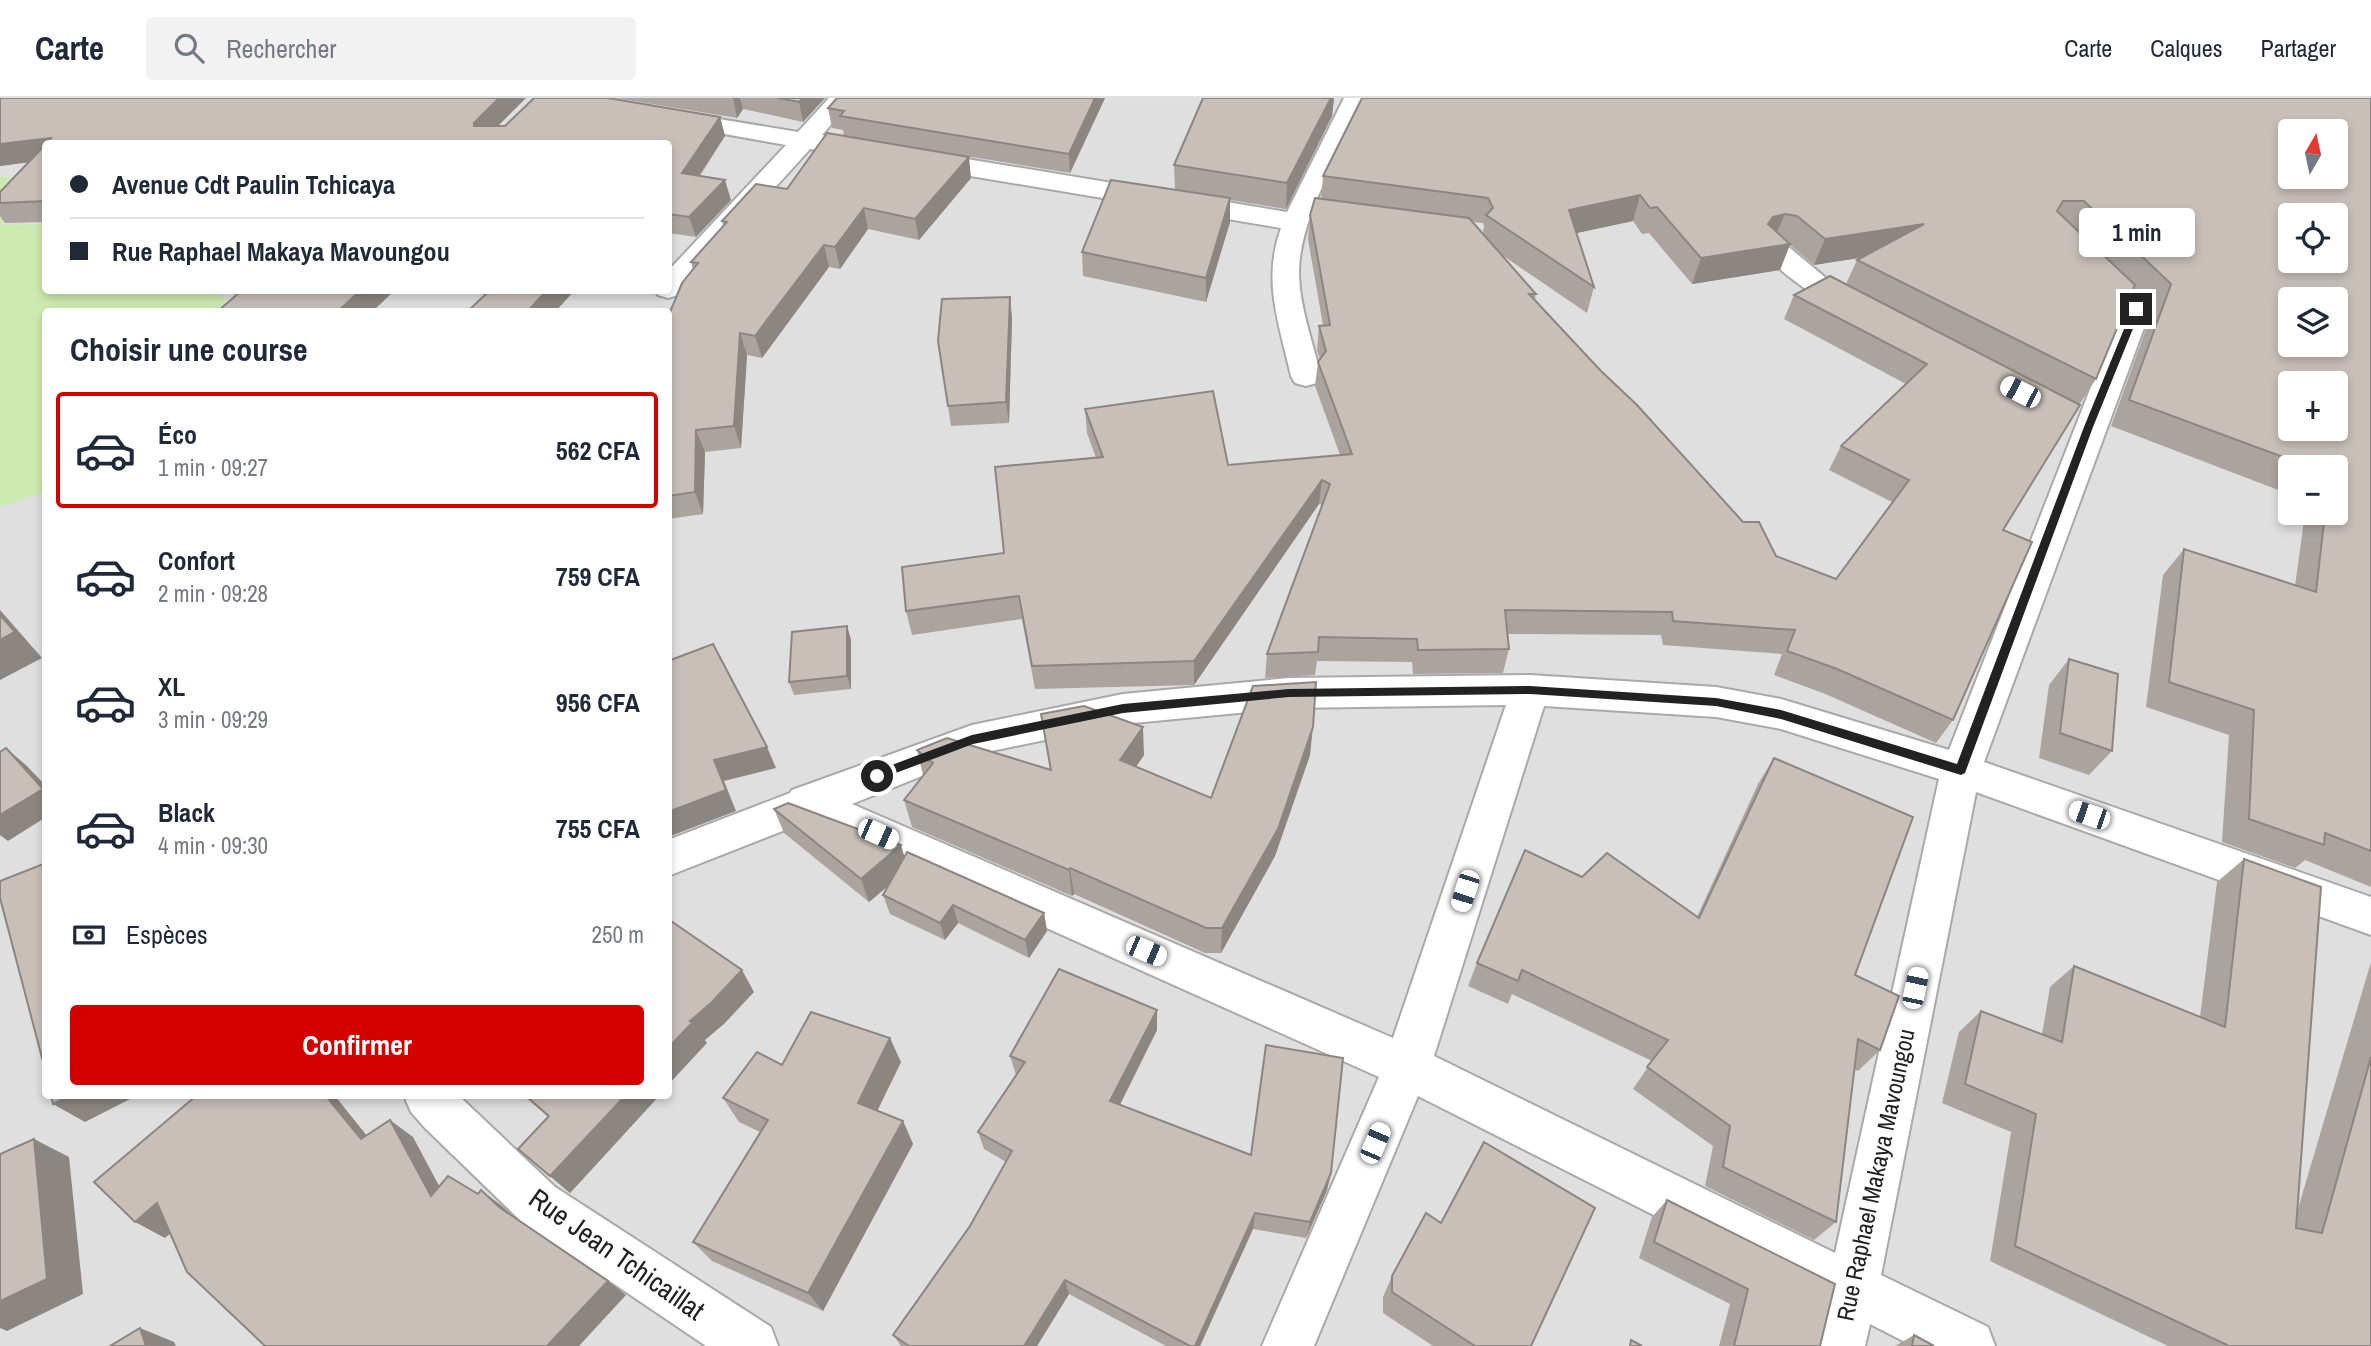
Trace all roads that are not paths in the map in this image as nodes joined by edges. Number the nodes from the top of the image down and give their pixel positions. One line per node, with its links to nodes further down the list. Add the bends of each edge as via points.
1 (842, 98): 5 (street)
2 (1353, 103): 3 (street); 6 (street)
3 (1323, 104)
4 (652, 114): 5 (street)
5 (803, 140): 6 (street); 9 (street)
6 (1308, 215): 13 (street, via 1286,255 1285,273)
7 (2068, 245): 15 (street, Rue Raphael Makaya Mavoungou, via 2136,309 2077,421)
8 (1775, 250): 12 (street, via 1816,284)
9 (672, 286)
10 (664, 294): 11 (street)
11 (651, 308)
12 (1886, 322)
13 (1306, 376)
14 (1530, 690): 15 (street, via 1716,702 1781,714); 16 (street, via 1289,693 1123,709 972,740); 19 (street)
15 (1961, 770): 18 (street); 21 (street, Rue Raphael Makaya Mavoungou)
16 (806, 802): 17 (street); 19 (street)
17 (672, 856)
18 (2371, 916)
19 (1407, 1067): 21 (street); 23 (street)
20 (431, 1099): 22 (street, Rue Jean Tchicaillat, via 538,1204)
21 (1853, 1289): 24 (street, Rue Raphael Makaya Mavoungou); 25 (street)
22 (752, 1346)
23 (1288, 1346)
24 (1839, 1346)
25 (1969, 1346)

